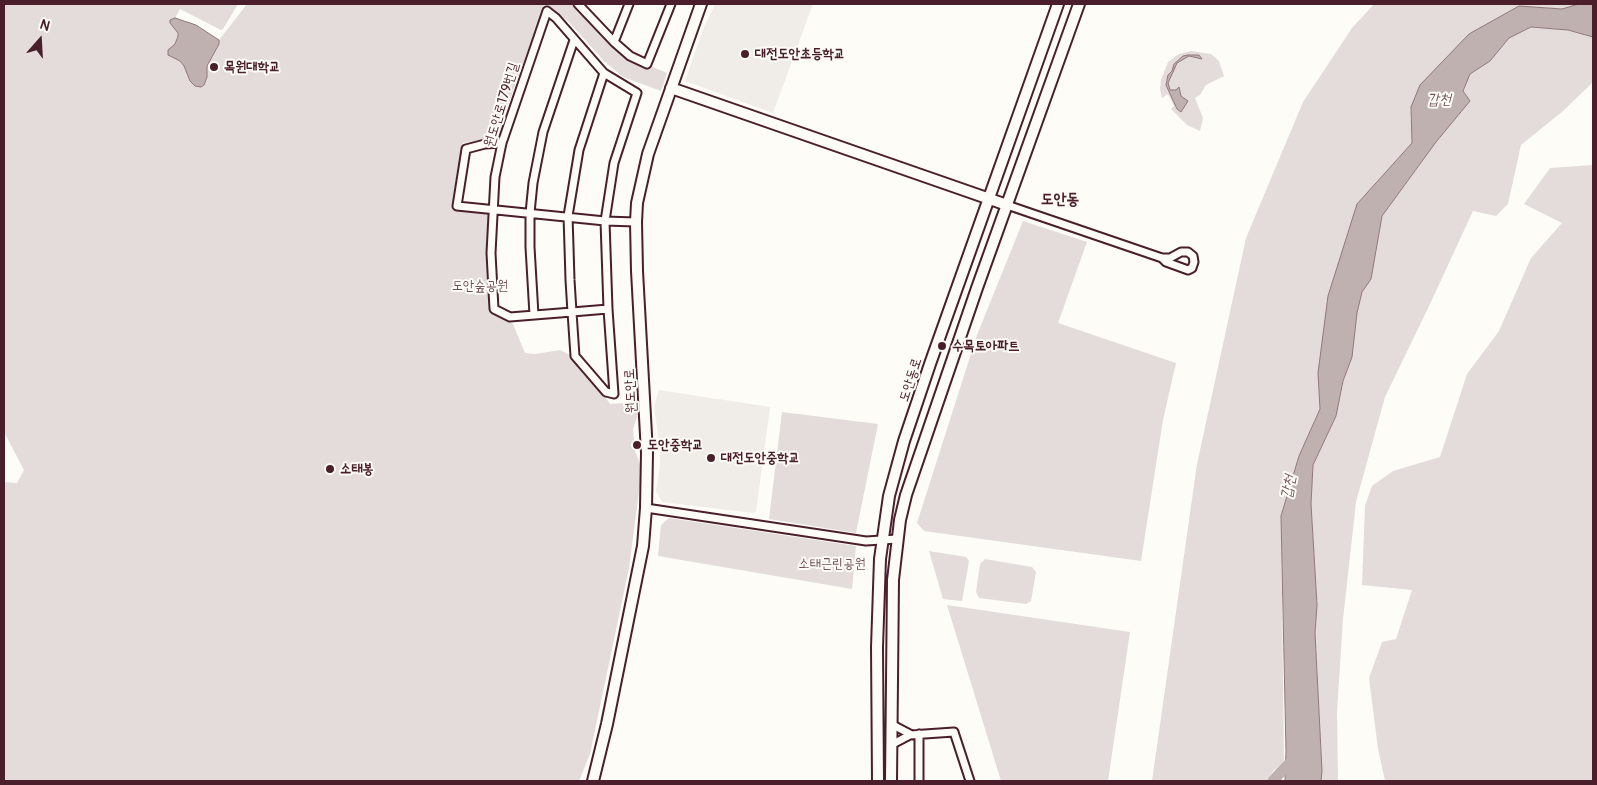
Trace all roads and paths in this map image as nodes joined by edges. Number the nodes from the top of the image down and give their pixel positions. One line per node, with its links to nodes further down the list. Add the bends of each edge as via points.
1 (578, 4): 7 (street)
2 (629, 4): 9 (street)
3 (671, 4): 9 (street, via 647,64 630,56)
4 (701, 4): 11 (main road, 원도안로)
5 (1058, 4): 13 (main road, 도안동로)
6 (1080, 4): 14 (main road)
7 (587, 7): 9 (street)
8 (574, 40): 10 (street); 12 (street, 원도안로179번길, via 547,11); 16 (street, via 544,132)
9 (614, 42)
10 (604, 73): 17 (street, via 579,150); 18 (street, via 637,92 614,163)
11 (671, 88): 13 (main road); 19 (main road, 원도안로, via 645,166)
12 (502, 143): 15 (street, 원도안로179번길); 15 (street, via 466,149 457,206)
13 (989, 199): 14 (main road); 26 (main road, 도안동로, via 904,441)
14 (1007, 205): 20 (street); 25 (main road, via 906,495)
15 (492, 209): 16 (street); 23 (street, 원도안로179번길, via 494,309 510,317)
16 (530, 213): 17 (street); 23 (street)
17 (568, 216): 18 (street); 22 (street)
18 (605, 221): 19 (street); 21 (street)
19 (636, 222): 24 (main road, 원도안로, via 648,452)
20 (1162, 258)
21 (608, 309): 22 (street, 원도안로179번길); 22 (street, via 614,394 606,392 575,356)
22 (572, 312): 23 (street, 원도안로179번길)
23 (534, 315)
24 (646, 508): 26 (street); 31 (main road, 원도안로, via 643,546 607,724)
25 (897, 539): 26 (street); 27 (main road, via 893,580)
26 (881, 541): 32 (main road, 도안동로, via 877,647)
27 (891, 724): 29 (street); 30 (main road)
28 (919, 734): 29 (street); 34 (street); 35 (street, via 954,732)
29 (910, 735): 30 (street)
30 (890, 745): 33 (main road)
31 (592, 781)
32 (878, 781)
33 (891, 781)
34 (919, 781)
35 (970, 781)

